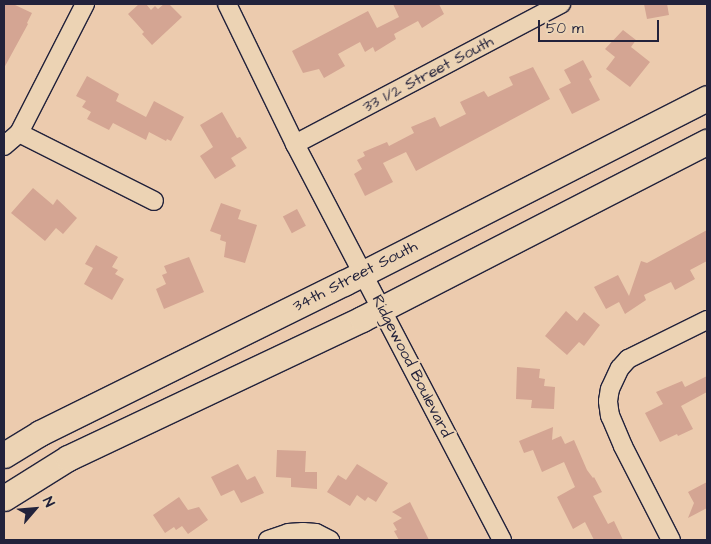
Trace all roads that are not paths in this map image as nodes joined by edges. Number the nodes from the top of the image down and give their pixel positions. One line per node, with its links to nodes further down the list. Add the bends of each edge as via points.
1 (85, 4): 5 (street)
2 (227, 4): 7 (street, Ridgewood Boulevard)
3 (560, 4): 7 (street, 33 1/2 Street South)
4 (707, 98): 10 (main road, 34th Street South)
5 (19, 133): 8 (street); 9 (street)
6 (707, 142): 11 (main road)
7 (295, 144): 10 (street, Ridgewood Boulevard)
8 (4, 146)
9 (154, 201)
10 (364, 272): 11 (street, Ridgewood Boulevard); 13 (main road, 34th Street South, via 40,433)
11 (382, 308): 14 (main road, via 68,458); 17 (street, Ridgewood Boulevard)
12 (707, 320): 18 (street, via 628,359 614,377 609,395 610,416)
13 (4, 455)
14 (4, 498)
15 (268, 540): 16 (street, via 303,532 316,533)
16 (330, 540)
17 (502, 540)
18 (671, 540)

